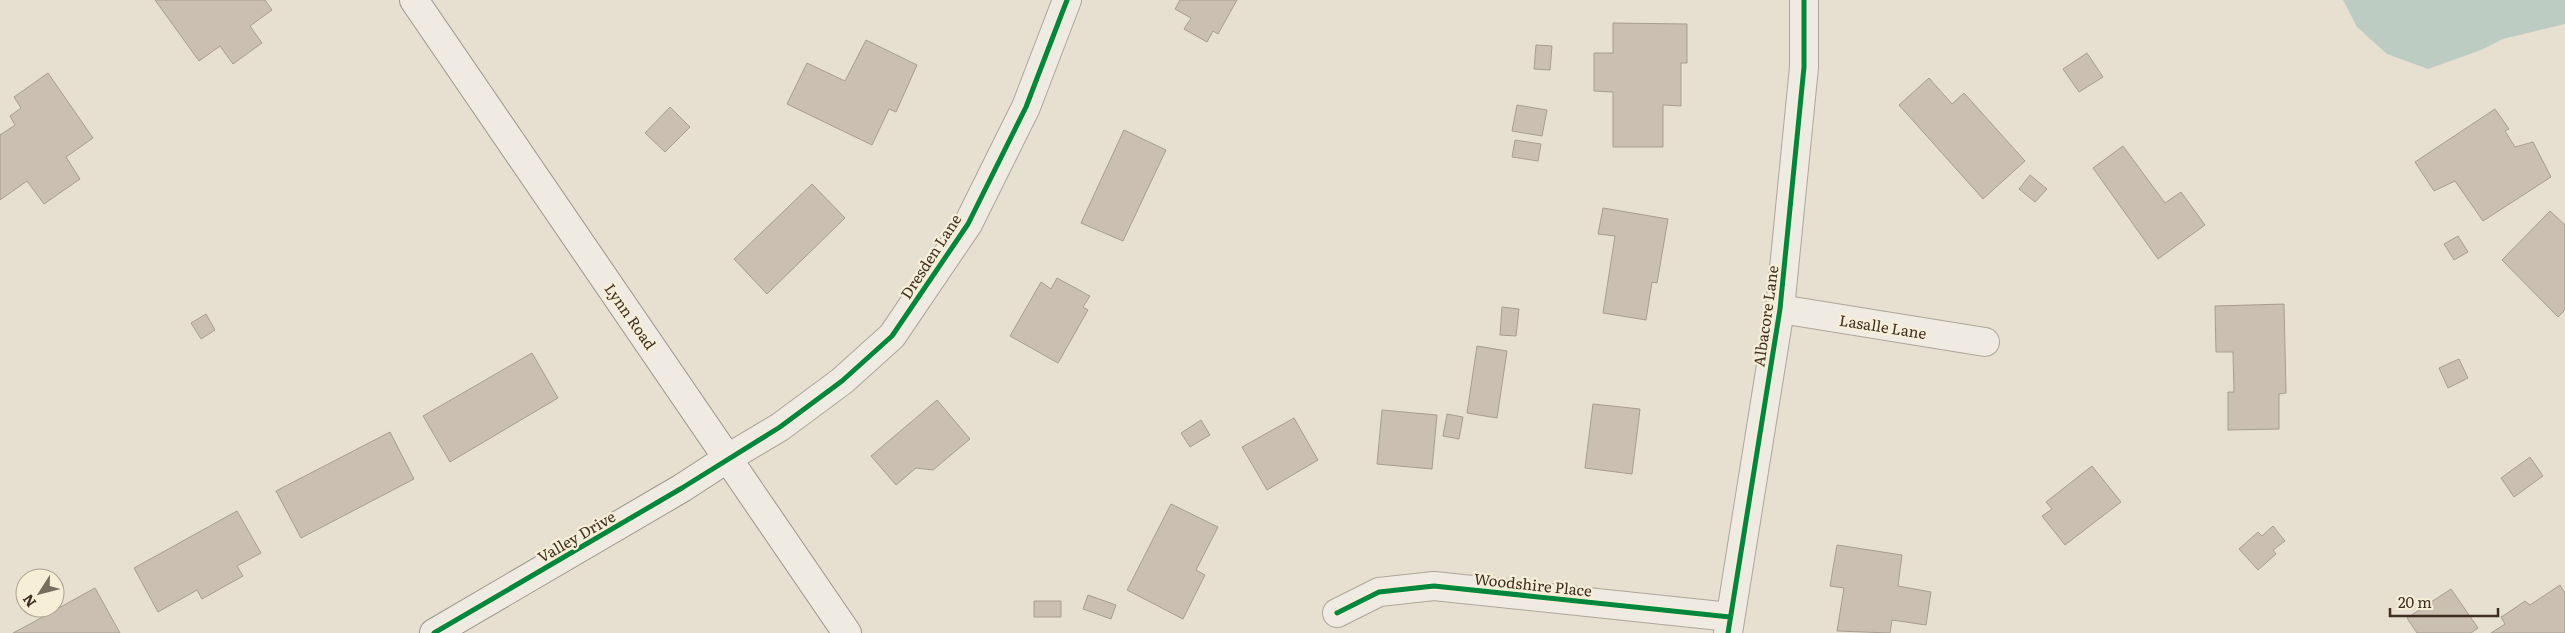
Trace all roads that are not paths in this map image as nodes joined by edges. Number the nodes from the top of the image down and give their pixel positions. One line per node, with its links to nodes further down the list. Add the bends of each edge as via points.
1 (414, 0): 6 (street, Lynn Road)
2 (1067, 0): 6 (street, Dresden Lane, via 1026,107 968,224 892,336 842,382 780,427)
3 (1804, 0): 4 (street, Albacore Lane, via 1804,68)
4 (1780, 309): 5 (street, Lasalle Lane); 8 (street, Albacore Lane)
5 (1985, 342)
6 (728, 458): 9 (street, Valley Drive); 10 (street, Lynn Road)
7 (1337, 612): 8 (street, Woodshire Place, via 1379,592 1434,586)
8 (1729, 625)
9 (434, 633)
10 (847, 633)

